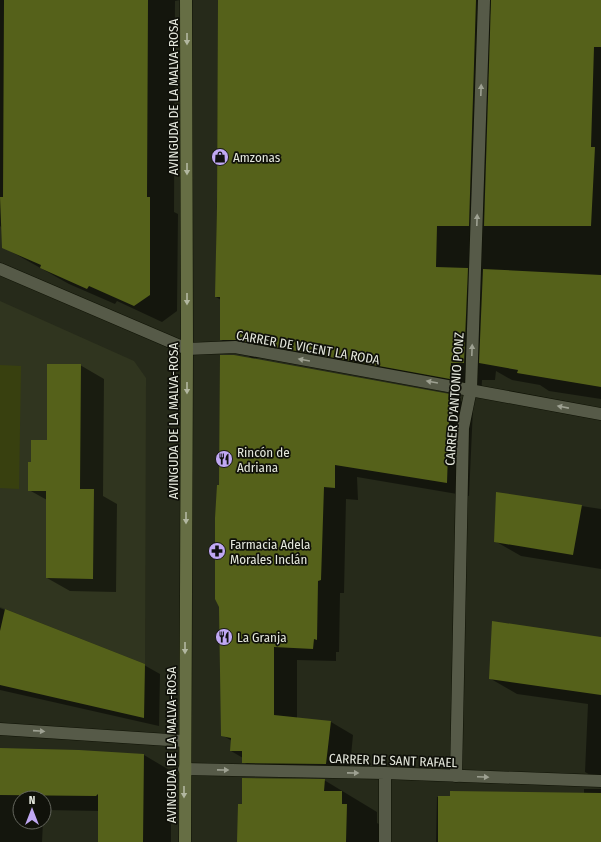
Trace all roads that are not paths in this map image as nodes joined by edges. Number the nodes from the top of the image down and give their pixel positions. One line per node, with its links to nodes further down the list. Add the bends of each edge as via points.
1 (186, 0): 4 (street, AVINGUDA DE LA MALVA-ROSA, one-way to 4)
2 (484, 0): 5 (street, CARRER D'ANTONIO PONZ, one-way to 2)
3 (0, 269): 4 (street, CARRER DE VICENT LA RODA)
4 (187, 349): 5 (street, CARRER DE VICENT LA RODA, one-way to 4, via 235,347); 8 (street, AVINGUDA DE LA MALVA-ROSA, one-way to 8)
5 (471, 389): 6 (street, CARRER DE VICENT LA RODA, one-way to 5); 11 (street, CARRER D'ANTONIO PONZ, via 463,428)
6 (601, 414)
7 (0, 729): 8 (street, one-way to 8)
8 (184, 741): 9 (street, AVINGUDA DE LA MALVA-ROSA)
9 (184, 769): 10 (street, CARRER DE SANT RAFAEL, one-way to 10); 13 (street, AVINGUDA DE LA MALVA-ROSA, one-way to 13)
10 (385, 773): 11 (street, CARRER DE SANT RAFAEL); 14 (street)
11 (456, 776): 12 (street, CARRER DE SANT RAFAEL, one-way to 12)
12 (601, 782)
13 (185, 842)
14 (385, 842)

